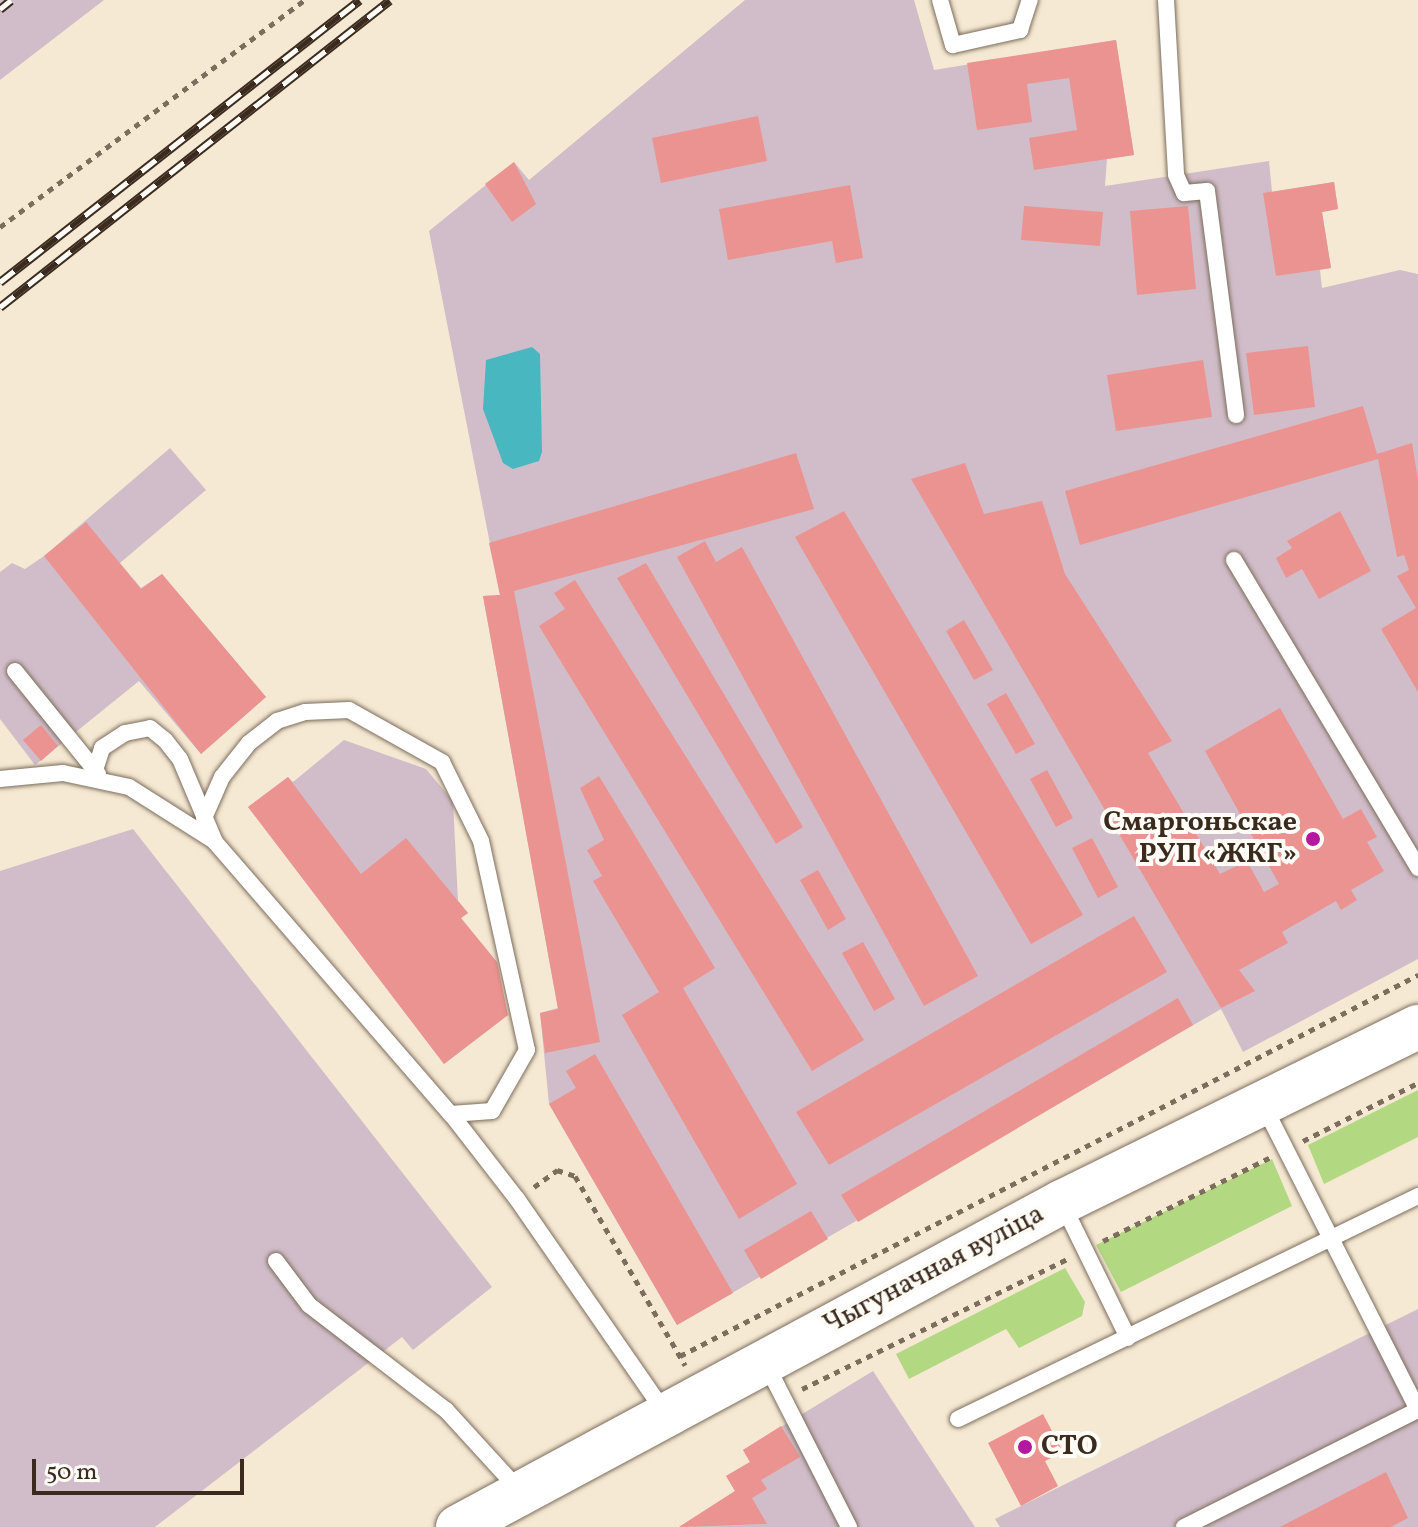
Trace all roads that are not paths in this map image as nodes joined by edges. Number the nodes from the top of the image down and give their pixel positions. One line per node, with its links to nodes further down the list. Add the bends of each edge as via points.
1 (940, 0): 2 (lane, via 953,45 1020,30)
2 (1030, 0)
3 (1166, 0): 4 (lane, via 1176,175 1184,193 1207,191)
4 (1236, 415)
5 (1234, 560): 11 (lane)
6 (15, 671): 7 (lane)
7 (99, 776): 8 (lane, via 63,773); 9 (lane, via 102,748 125,733 150,728 180,759); 10 (lane, via 129,787)
8 (0, 779)
9 (204, 818): 10 (lane); 14 (lane, via 222,777 249,743 277,721 305,712 349,710 442,762 481,841 527,1050 492,1111)
10 (215, 842): 14 (lane)
11 (1418, 868)
12 (1418, 1027): 13 (street, Чыгуначная вуліца)
13 (1263, 1105): 16 (street, Чыгуначная вуліца); 17 (lane)
14 (451, 1114): 21 (lane)
15 (1418, 1196): 17 (lane)
16 (1062, 1202): 19 (lane); 20 (street, Чыгуначная вуліца)
17 (1329, 1240): 19 (lane); 26 (lane, via 1418,1410)
18 (276, 1261): 23 (lane, via 309,1305 446,1410)
19 (1128, 1338): 22 (lane)
20 (771, 1375): 21 (street, Чыгуначная вуліца); 25 (lane)
21 (683, 1403): 23 (street, Чыгуначная вуліца)
22 (958, 1419)
23 (521, 1492): 24 (street, Чыгуначная вуліца)
24 (458, 1527)
25 (849, 1527)
26 (1184, 1527)

